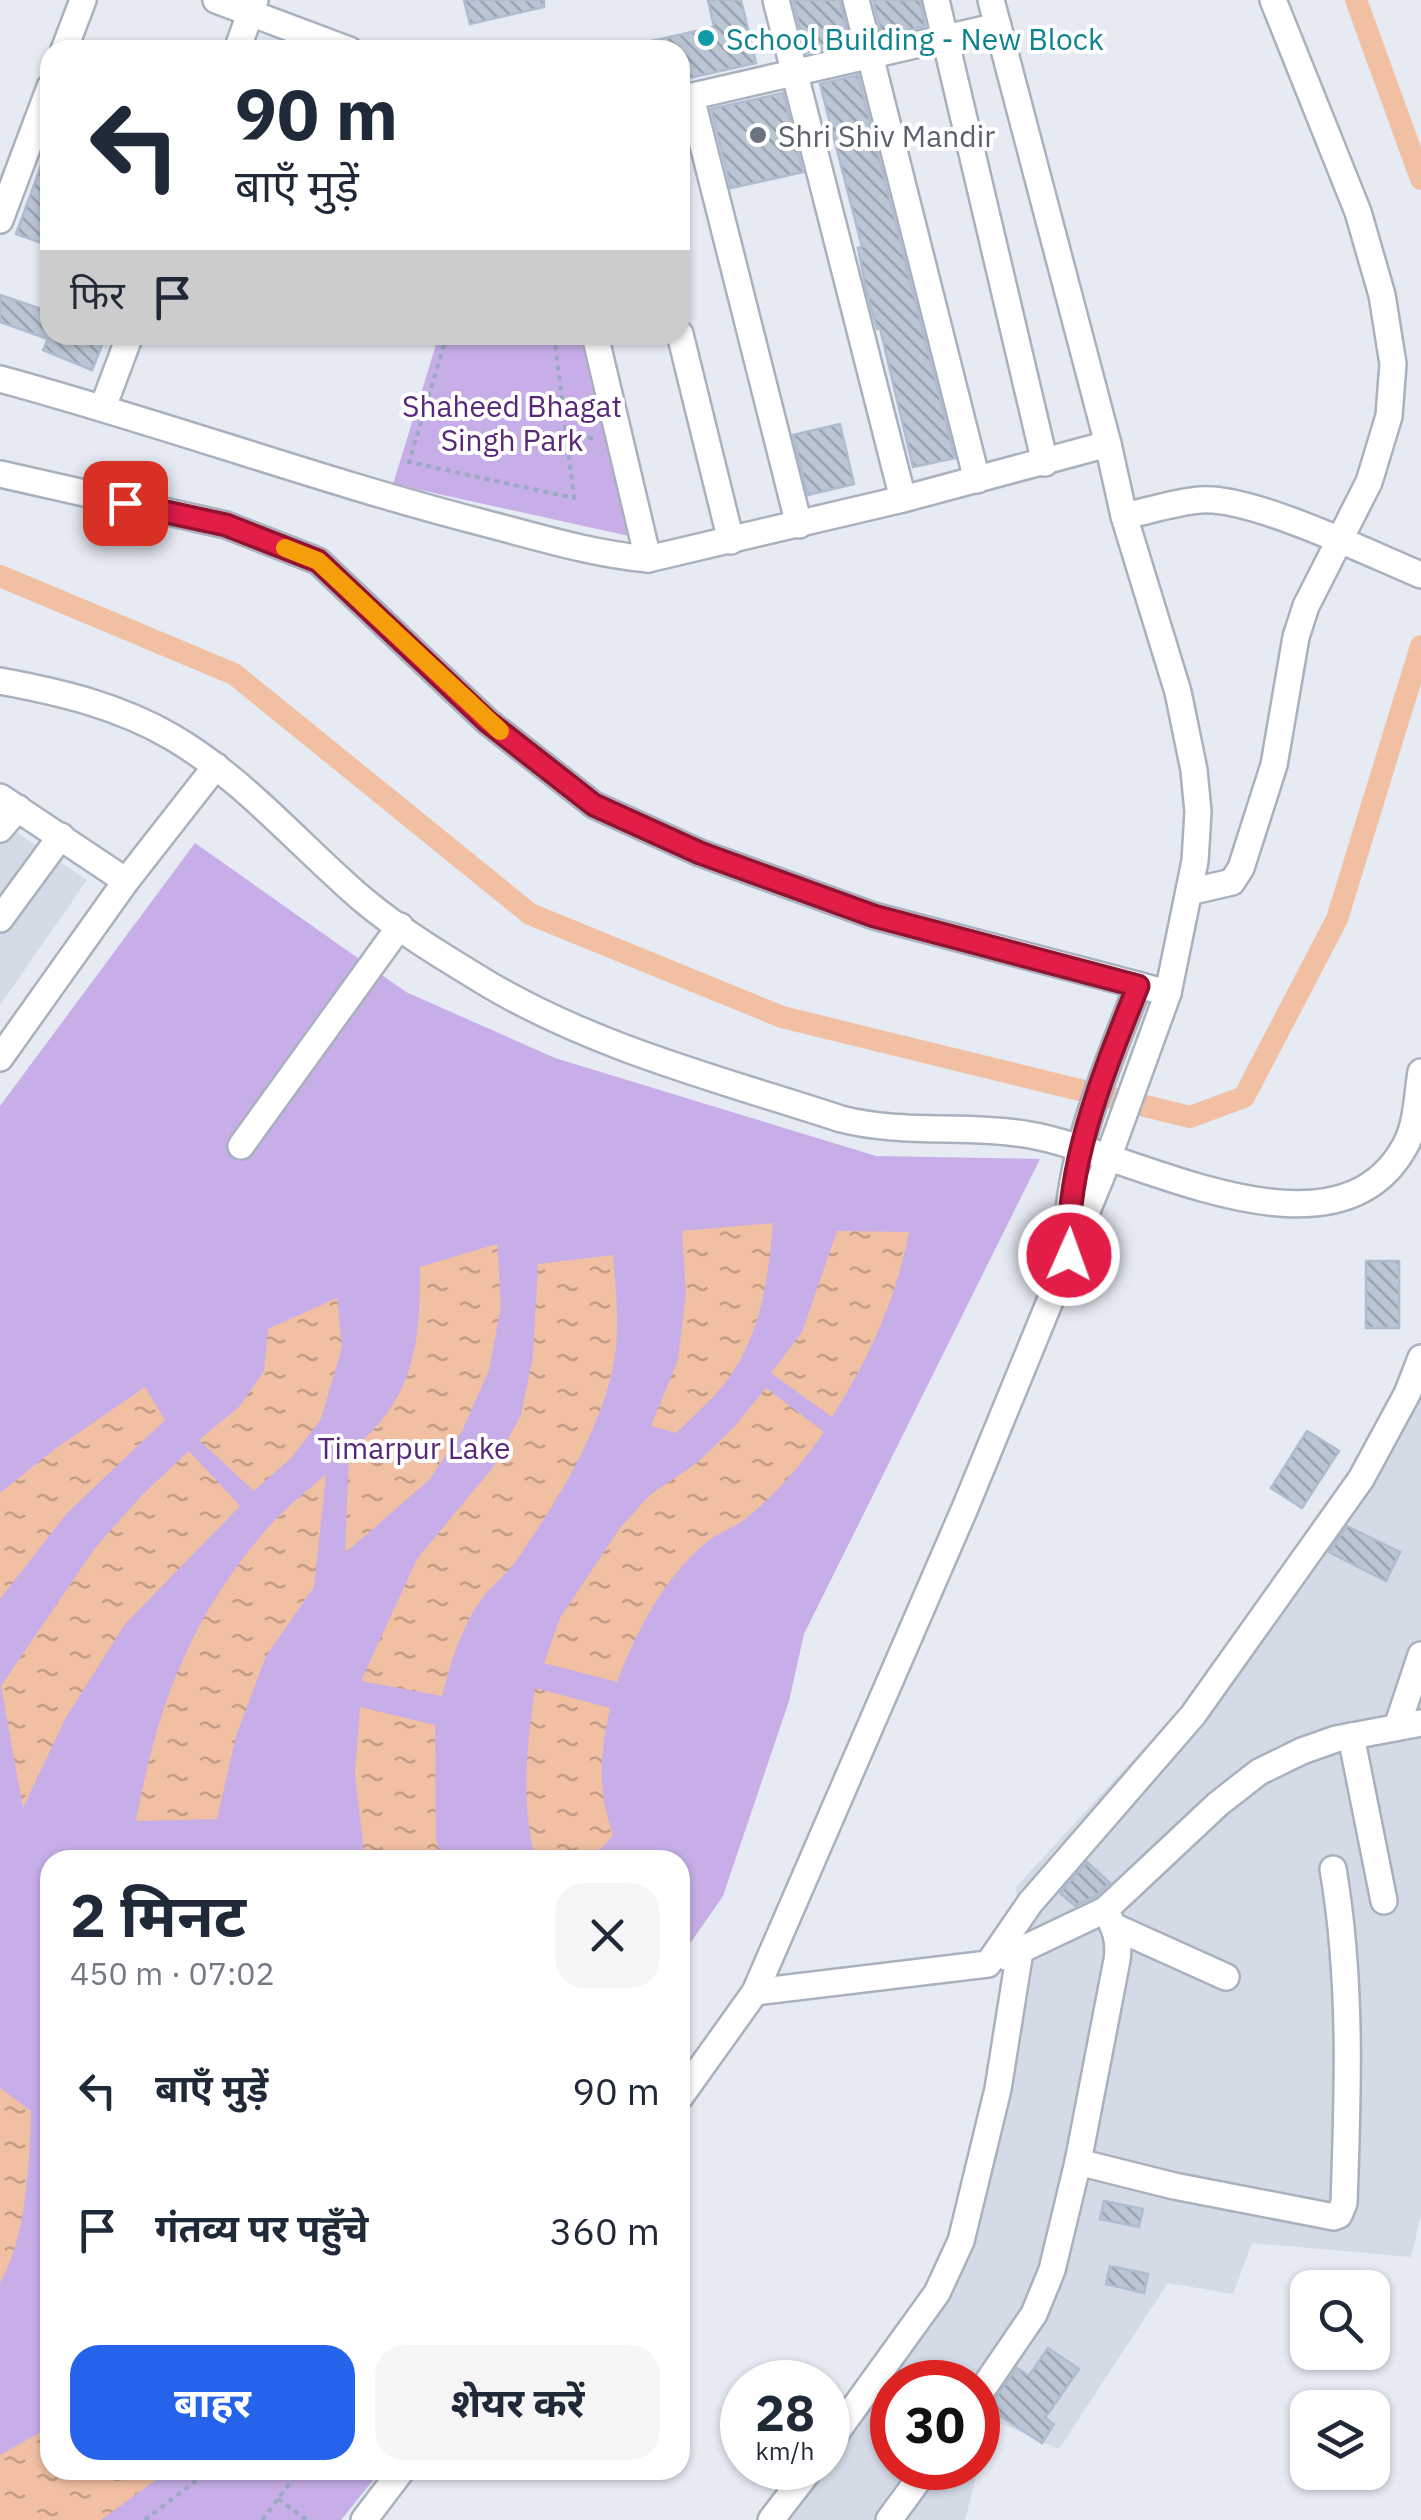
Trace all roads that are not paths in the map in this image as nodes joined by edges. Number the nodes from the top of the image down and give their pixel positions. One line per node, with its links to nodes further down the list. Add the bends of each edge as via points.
1 (83, 0): 11 (street)
2 (216, 0): 8 (street)
3 (776, 0): 15 (street)
4 (856, 0): 14 (street)
5 (936, 0): 10 (street)
6 (992, 0): 9 (street)
7 (1273, 0): 33 (street, via 1358,212 1393,364 1389,416)
8 (253, 6): 12 (street); 13 (street)
9 (998, 26): 10 (street); 25 (street)
10 (946, 38): 14 (street); 26 (street)
11 (68, 40)
12 (241, 40)
13 (327, 40)
14 (870, 56): 15 (street); 28 (street)
15 (794, 75): 16 (street); 29 (street)
16 (690, 97)
17 (40, 114): 19 (street)
18 (690, 117): 31 (street)
19 (0, 220)
20 (126, 345): 24 (street)
21 (596, 345): 34 (street)
22 (683, 345): 32 (street)
23 (0, 379): 24 (street)
24 (103, 406): 34 (street, via 420,506)
25 (1108, 444): 26 (street); 30 (street)
26 (1045, 463): 28 (street)
27 (0, 474): 45 (street, via 226,525 318,561 488,722 594,805 700,853 874,916)
28 (977, 480): 29 (street)
29 (904, 499): 31 (street)
30 (1124, 516): 33 (street, via 1224,501); 42 (street, via 1178,692 1194,770 1196,861)
31 (799, 524): 32 (street)
32 (731, 541): 34 (street)
33 (1344, 544): 35 (street); 42 (street, via 1306,606 1296,637 1274,765 1242,868 1232,882)
34 (648, 560)
35 (1421, 575)
36 (0, 681): 37 (street, via 121,712)
37 (216, 766): 41 (street); 44 (street)
38 (9, 802): 39 (street); 40 (street)
39 (0, 829)
40 (62, 836): 41 (street); 43 (street)
41 (126, 881): 47 (street)
42 (1189, 892): 46 (street)
43 (0, 919)
44 (400, 926): 49 (street, via 489,984 596,1036 841,1119 876,1128); 50 (street)
45 (1138, 986): 46 (street); 49 (street)
46 (1168, 994): 51 (street)
47 (0, 1058)
48 (1421, 1072): 51 (street, via 1406,1146 1367,1186 1338,1198 1303,1203 1220,1194)
49 (1083, 1138): 51 (street); 52 (street, via 1068,1216)
50 (241, 1146)
51 (1109, 1156): 52 (street)
52 (1069, 1255): 63 (street)
53 (1421, 1358): 61 (street, via 1361,1479 1193,1715 1030,1903)
54 (1421, 1655): 55 (street)
55 (1409, 1726): 56 (street)
56 (1351, 1736): 58 (street); 59 (street, via 1259,1772 1218,1804)
57 (1333, 1869): 65 (street, via 1348,2082 1339,2215)
58 (1384, 1901)
59 (1110, 1919): 60 (street); 62 (street); 65 (street, via 1118,1960)
60 (1020, 1951): 61 (street); 67 (street, via 998,2089 962,2241 937,2293)
61 (988, 1964): 63 (street)
62 (1226, 1977)
63 (755, 1992): 64 (street)
64 (690, 2083)
65 (1078, 2162): 66 (street, via 1044,2292)
66 (1000, 2365)
67 (850, 2414)
68 (394, 2480): 71 (street)
69 (794, 2490): 72 (street)
70 (911, 2490): 73 (street)
71 (364, 2520)
72 (771, 2520)
73 (890, 2520)

